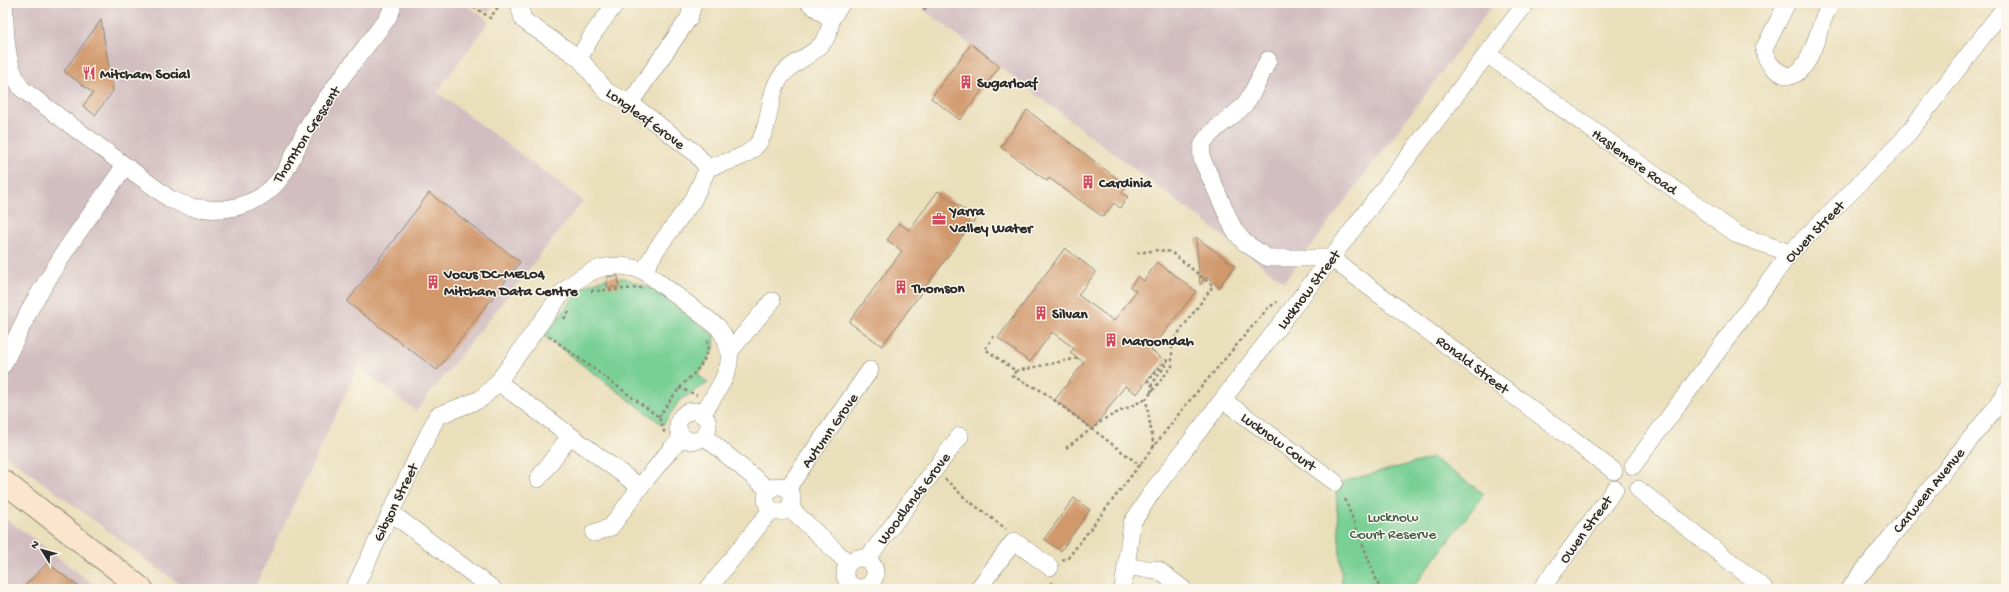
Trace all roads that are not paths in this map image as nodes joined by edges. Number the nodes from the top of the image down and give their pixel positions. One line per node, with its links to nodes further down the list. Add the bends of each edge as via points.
1 (4, 3): 17 (street, Thornton Crescent, via 9,65 22,89)
2 (392, 3): 17 (street, Thornton Crescent, via 387,19 312,119 283,174 257,199 238,208 194,209 170,199)
3 (519, 3): 14 (street, Longleaf Grove, via 523,20)
4 (616, 3): 14 (street)
5 (693, 3): 16 (street, via 689,18)
6 (810, 3): 12 (street)
7 (842, 3): 12 (street)
8 (1526, 3): 13 (street, Lucknow Street)
9 (1787, 3): 10 (street, via 1764,49 1769,62 1777,71 1789,76 1799,71 1807,60)
10 (1831, 3)
11 (2006, 6): 19 (street, Owen Street, via 1903,140)
12 (831, 19): 18 (street, via 826,41 816,51 789,68 777,84 762,136 755,146 741,156)
13 (1487, 54): 19 (street, Haslemere Road, via 1738,235); 20 (street, Lucknow Street)
14 (579, 58): 16 (street, Longleaf Grove, via 607,92)
15 (1268, 60): 20 (street, via 1255,91 1238,113 1208,137 1202,147 1202,160 1234,230 1244,242 1268,258)
16 (630, 104): 18 (street, Longleaf Grove, via 694,152)
17 (124, 167): 24 (street, via 67,248 32,305)
18 (708, 168): 21 (street, via 694,200)
19 (1790, 253): 34 (street, Owen Street)
20 (1331, 258): 28 (street, Lucknow Street); 35 (street, Ronald Street)
21 (644, 270): 23 (street, via 718,327 726,338); 26 (street, via 631,266 611,266 589,272 575,281 562,294)
22 (772, 301): 23 (street)
23 (730, 351): 29 (street, via 729,367)
24 (3, 365)
25 (870, 370): 43 (street, Autumn Grove)
26 (498, 382): 30 (street); 46 (street, Gibson Street, via 481,400 437,416)
27 (2006, 391): 63 (street, Carween Avenue, via 2004,397)
28 (1224, 400): 38 (street, Lucknow Court); 51 (street, Lucknow Street, via 1156,486 1132,523)
29 (702, 415): 31 (street, via 708,425); 33 (street, via 691,411 681,417)
30 (570, 436): 36 (street); 39 (street)
31 (704, 436): 33 (street, via 694,441); 42 (street)
32 (960, 436): 48 (street, Woodlands Grove)
33 (677, 443): 39 (street)
34 (1634, 466): 35 (street, via 1623,465); 41 (street, via 1642,479)
35 (1614, 471): 40 (street, via 1611,480)
36 (538, 479)
37 (3, 481): 54 (street)
38 (1335, 482)
39 (640, 487): 47 (street, via 610,527)
40 (1615, 489): 41 (street, via 1624,494); 61 (street, Owen Street)
41 (1638, 489): 62 (street)
42 (769, 490): 43 (street, via 778,486); 45 (street, via 766,500)
43 (787, 490): 44 (street, via 792,498)
44 (789, 507): 45 (street, via 780,512); 49 (street)
45 (771, 510): 57 (street)
46 (390, 512): 55 (street, Gibson Street); 56 (street)
47 (594, 533)
48 (867, 559): 49 (street, via 856,558); 52 (street, via 874,568)
49 (848, 563): 53 (street, via 845,567 845,577)
50 (1050, 567): 58 (street, via 1014,541)
51 (1128, 567): 59 (street, Lucknow Street); 60 (street, via 1158,570)
52 (874, 586): 53 (street)
53 (849, 587)
54 (142, 589)
55 (354, 589)
56 (493, 589)
57 (708, 589)
58 (978, 589)
59 (1123, 589)
60 (1183, 589)
61 (1541, 589)
62 (1765, 589)
63 (1849, 589)

